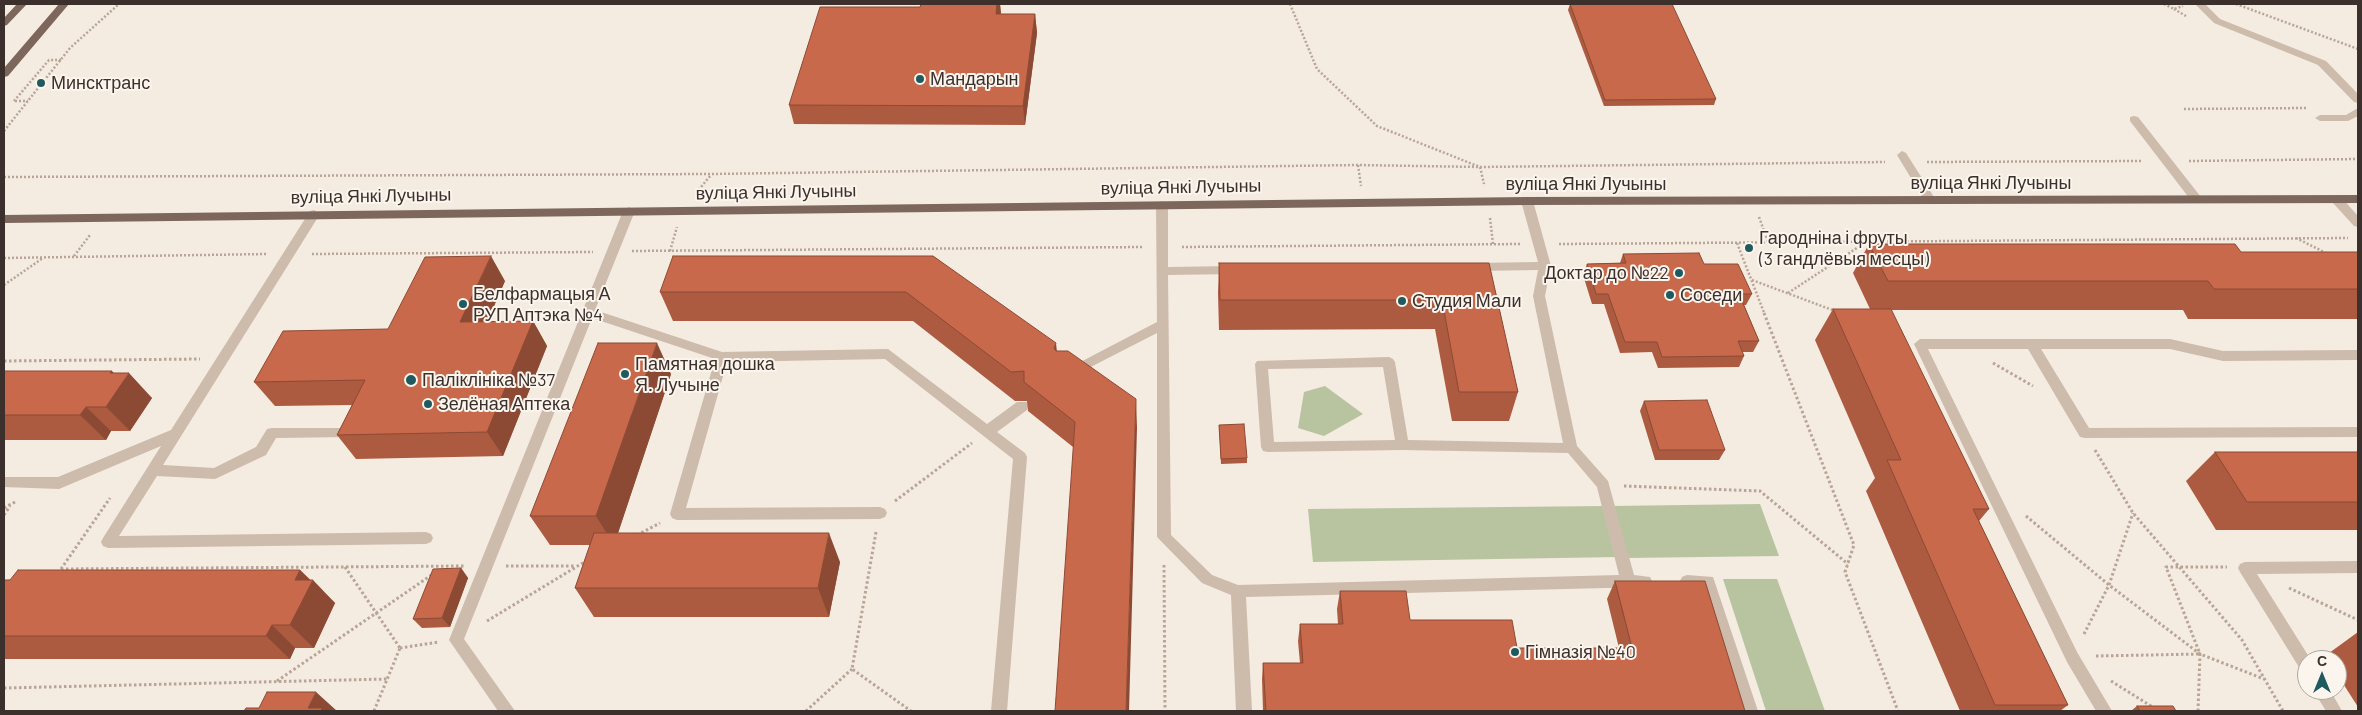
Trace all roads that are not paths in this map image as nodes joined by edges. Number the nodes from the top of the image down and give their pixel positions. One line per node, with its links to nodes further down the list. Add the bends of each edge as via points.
1 (22, 4): 4 (main road)
2 (64, 4): 5 (main road)
3 (2200, 4): 6 (lane, via 2217,21 2322,62)
4 (4, 23)
5 (4, 74)
6 (2358, 100)
7 (2358, 111): 8 (lane, via 2348,118)
8 (2320, 118)
9 (2134, 119): 13 (lane)
10 (1904, 158): 12 (lane)
11 (2358, 199): 14 (main road, вуліца Янкі Лучыны)
12 (1930, 200): 13 (main road, вуліца Янкі Лучыны); 15 (main road, вуліца Янкі Лучыны)
13 (2197, 200): 14 (main road, вуліца Янкі Лучыны)
14 (2337, 200): 20 (lane)
15 (1527, 201): 16 (main road, вуліца Янкі Лучыны); 21 (lane)
16 (1162, 205): 17 (main road, вуліца Янкі Лучыны); 24 (lane)
17 (629, 211): 18 (main road, вуліца Янкі Лучыны); 25 (lane)
18 (314, 214): 19 (main road, вуліца Янкі Лучыны); 35 (lane)
19 (4, 219)
20 (2358, 223)
21 (1545, 266): 22 (lane); 37 (lane, via 1539,296)
22 (1466, 267)
23 (1250, 270): 24 (lane)
24 (1162, 272): 26 (lane)
25 (588, 312): 29 (lane); 47 (lane, via 456,640)
26 (1162, 325): 30 (lane); 44 (lane, via 1164,536 1207,578)
27 (2032, 345): 28 (lane, via 2170,344 2223,356); 33 (lane, via 2085,433); 51 (lane, via 1920,344 2072,657)
28 (2358, 355)
29 (722, 357): 32 (lane, via 888,354); 40 (lane, via 677,514)
30 (1065, 376)
31 (1022, 406): 32 (lane)
32 (988, 431): 48 (lane, via 1020,457)
33 (2358, 432)
34 (341, 433): 38 (lane, via 272,433 261,451 215,474)
35 (176, 434): 38 (lane); 39 (lane, via 59,483)
36 (1402, 444): 36 (lane, via 1389,362 1261,364 1268,447); 37 (lane)
37 (1571, 448): 43 (lane, via 1603,485)
38 (153, 470): 41 (lane, via 108,542)
39 (4, 482)
40 (880, 513)
41 (426, 538)
42 (2358, 567): 45 (lane, via 2245,568)
43 (1628, 581): 44 (lane); 50 (lane, via 1708,581)
44 (1238, 591): 49 (lane)
45 (2297, 651)
46 (2327, 700): 52 (lane)
47 (507, 711)
48 (999, 711)
49 (1244, 711)
50 (1750, 711)
51 (2104, 711)
52 (2334, 711)

